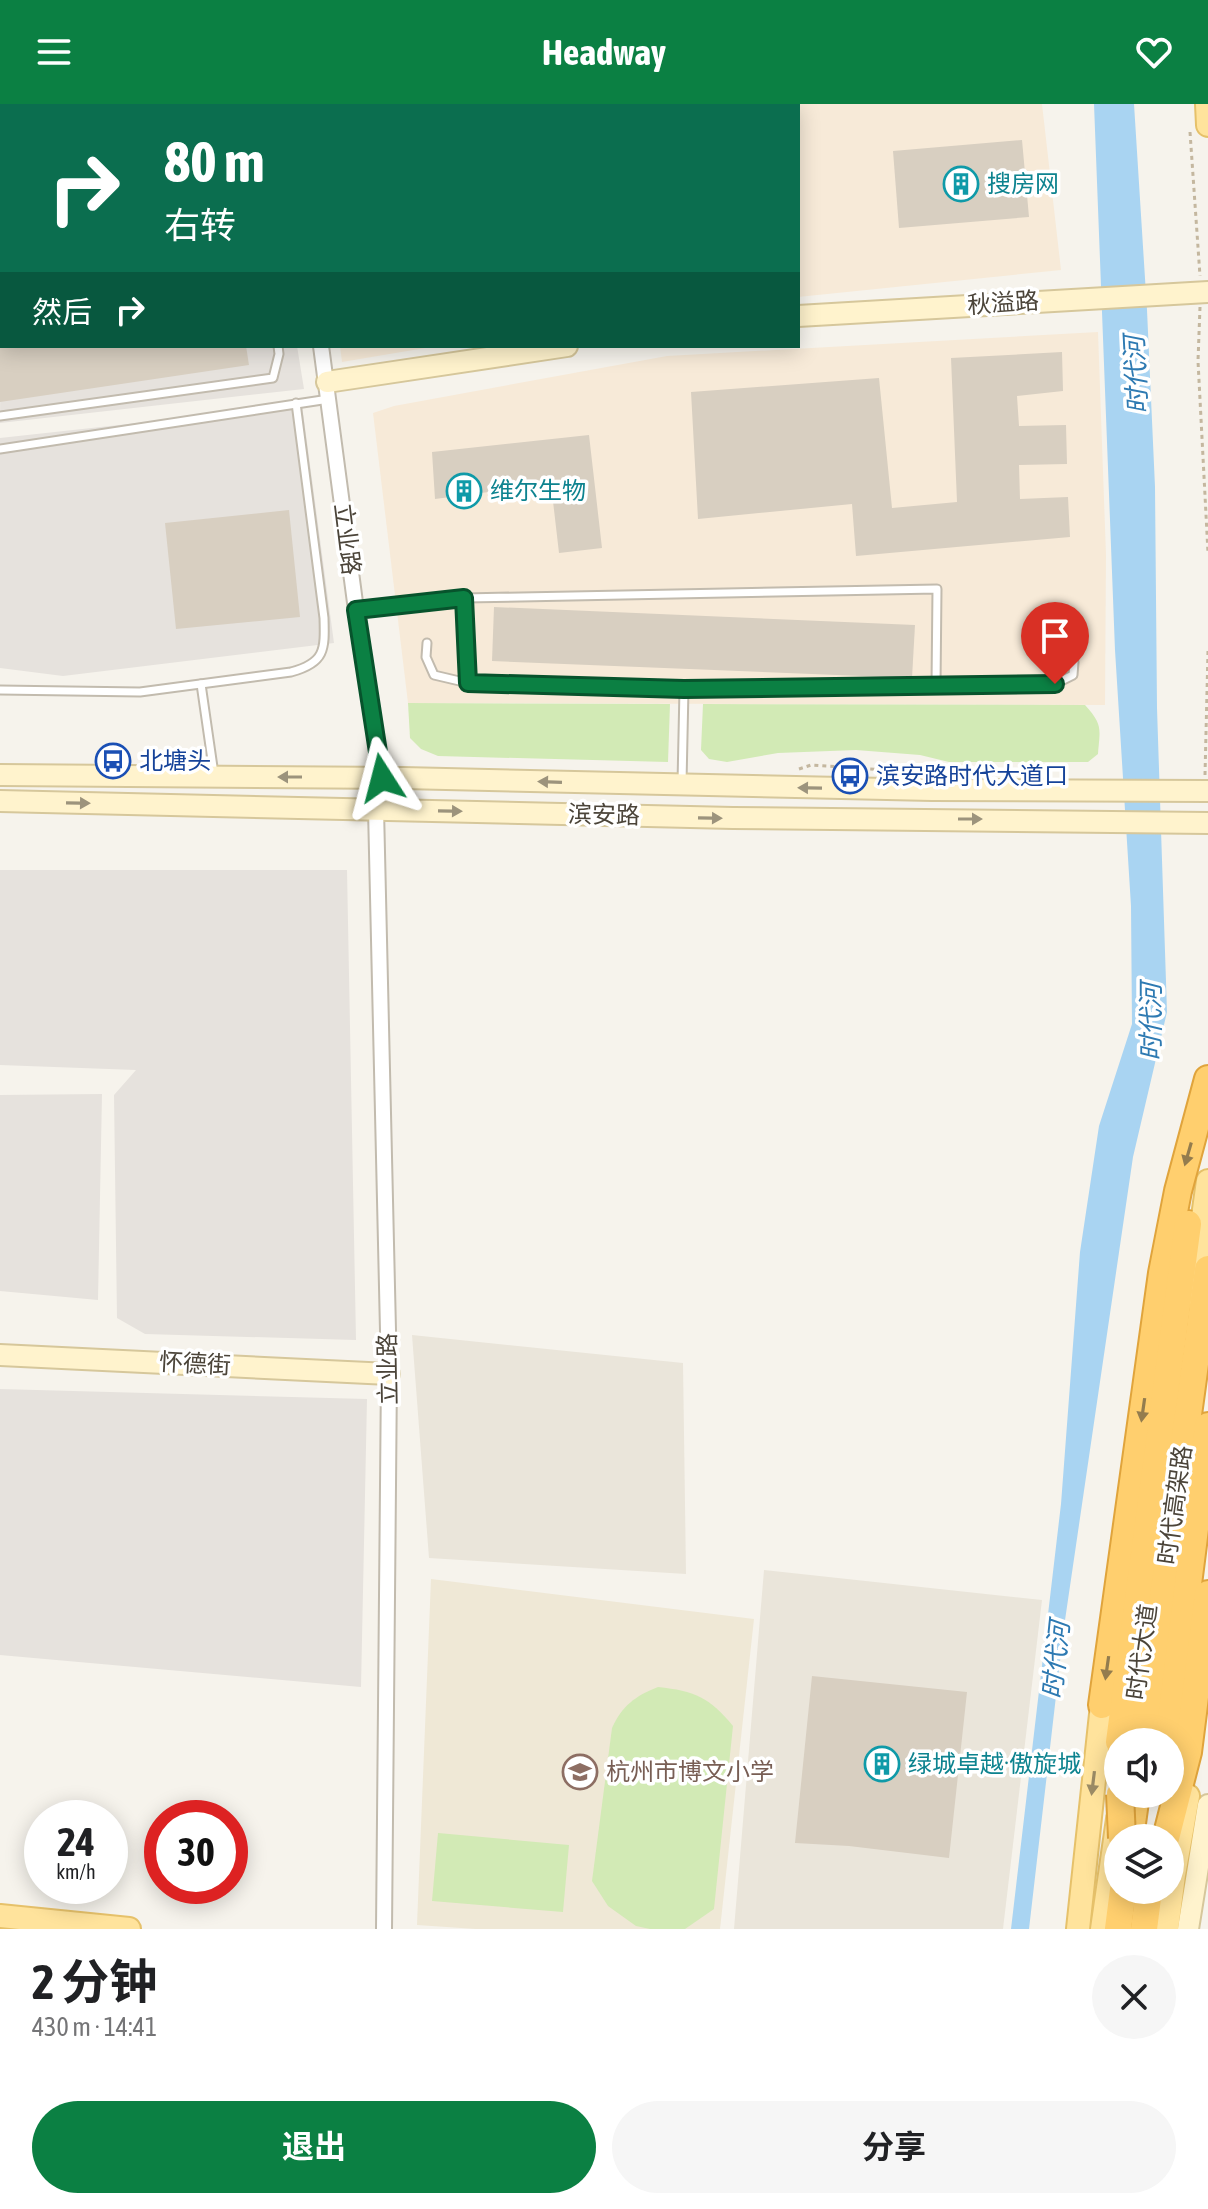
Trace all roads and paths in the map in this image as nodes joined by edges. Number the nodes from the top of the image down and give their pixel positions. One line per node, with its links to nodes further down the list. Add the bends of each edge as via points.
1 (1207, 104): 2 (main road)
2 (1198, 122): 3 (path)
3 (1204, 293): 4 (main road, 秋溢路); 12 (path, via 1198,361)
4 (800, 316)
5 (278, 348): 10 (lane, via 273,378)
6 (321, 348): 8 (street, 立业路)
7 (556, 348): 8 (main road)
8 (328, 390): 9 (lane); 14 (street, 立业路)
9 (296, 403): 11 (lane); 19 (lane, via 324,618 323,649 304,668)
10 (0, 416)
11 (0, 449)
12 (1208, 553)
13 (464, 598): 14 (lane); 18 (lane); 20 (lane, via 937,589)
14 (356, 610): 25 (street, 立业路)
15 (427, 643): 18 (lane, via 434,675)
16 (1208, 651): 27 (path)
17 (1074, 662): 20 (lane, via 1073,675 1055,684)
18 (468, 683): 21 (lane)
19 (201, 684): 22 (lane, via 140,692); 24 (lane)
20 (936, 685): 21 (lane)
21 (684, 689): 26 (lane)
22 (0, 690)
23 (0, 775): 24 (main road, 滨安路)
24 (214, 776): 25 (main road, 滨安路, one-way to 24)
25 (382, 778): 26 (main road, 滨安路, one-way to 25)
26 (682, 785): 27 (main road, 滨安路, one-way to 26)
27 (1206, 791)
28 (0, 801): 29 (main road, 滨安路, one-way to 29)
29 (376, 809): 30 (main road, 滨安路, one-way to 30); 37 (street, 立业路)
30 (1208, 823)
31 (1208, 1079): 42 (highway, one-way to 42, via 1162,1273)
32 (1208, 1160): 34 (main road)
33 (1208, 1181): 44 (main road, 时代大道)
34 (1188, 1224): 43 (highway)
35 (1208, 1269): 45 (highway, 时代高架路)
36 (0, 1355): 37 (main road, 怀德街)
37 (389, 1374): 56 (street, 立业路)
38 (1208, 1426): 46 (highway, 时代高架路)
39 (1208, 1507): 49 (main road, 时代大道)
40 (1208, 1594): 50 (highway, via 1188,1752)
41 (1208, 1679): 62 (main road)
42 (1102, 1705): 57 (main road, one-way to 57)
43 (1121, 1728)
44 (1131, 1728)
45 (1145, 1728)
46 (1170, 1728)
47 (1208, 1805): 63 (main road)
48 (1119, 1808): 58 (main road)
49 (1168, 1824)
50 (1170, 1824)
51 (1121, 1904): 59 (highway)
52 (1150, 1904): 60 (highway)
53 (1153, 1904): 61 (main road)
54 (0, 1916): 55 (main road)
55 (129, 1929)
56 (384, 1929)
57 (1078, 1929)
58 (1102, 1929)
59 (1118, 1929)
60 (1144, 1929)
61 (1155, 1929)
62 (1167, 1929)
63 (1188, 1929)

